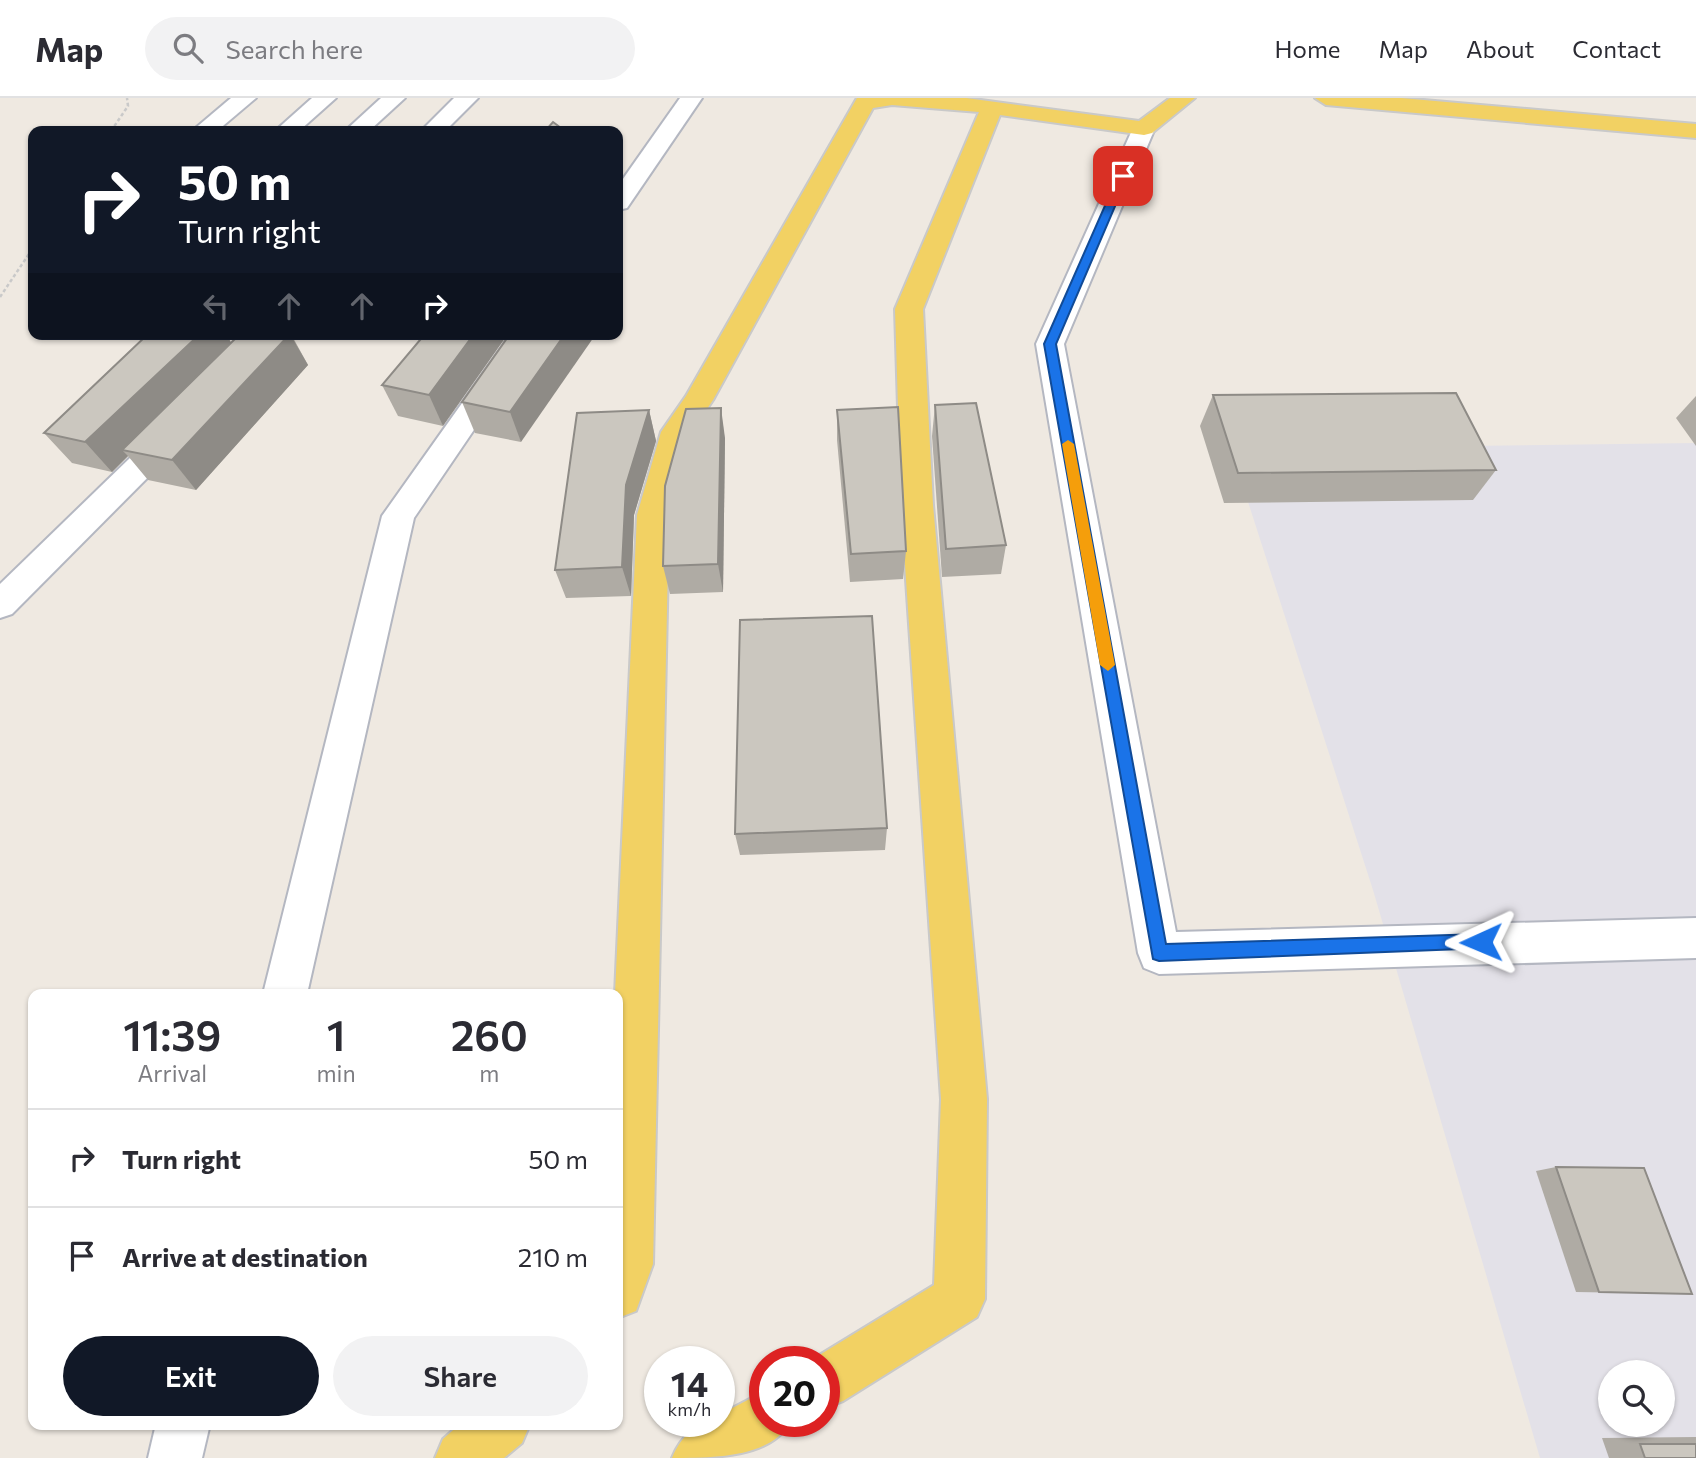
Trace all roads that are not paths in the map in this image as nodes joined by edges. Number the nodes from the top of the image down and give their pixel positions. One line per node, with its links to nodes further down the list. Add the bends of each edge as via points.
1 (245, 98): 11 (street)
2 (325, 98): 12 (street)
3 (394, 98): 13 (street)
4 (467, 98): 14 (street)
5 (691, 98): 17 (street)
6 (1184, 98): 15 (main road)
7 (1326, 98): 16 (main road)
8 (1559, 98): 10 (main road)
9 (988, 103): 15 (main road); 23 (main road, via 892,98 864,103 676,432 653,515 628,1264); 24 (main road, via 909,309 916,505 964,1099 959,1299)
10 (1641, 104)
11 (209, 126)
12 (292, 126)
13 (362, 126)
14 (437, 126)
15 (1144, 128): 21 (street, via 1050,344 1159,953)
16 (1696, 131)
17 (623, 196)
18 (522, 340): 22 (street, via 398,516)
19 (194, 413): 20 (street)
20 (0, 606)
21 (1696, 938)
22 (286, 989)
23 (623, 1278)
24 (840, 1372)
25 (749, 1428): 30 (main road)
26 (182, 1430): 28 (street)
27 (496, 1430): 29 (main road)
28 (175, 1458)
29 (462, 1458)
30 (699, 1458)

